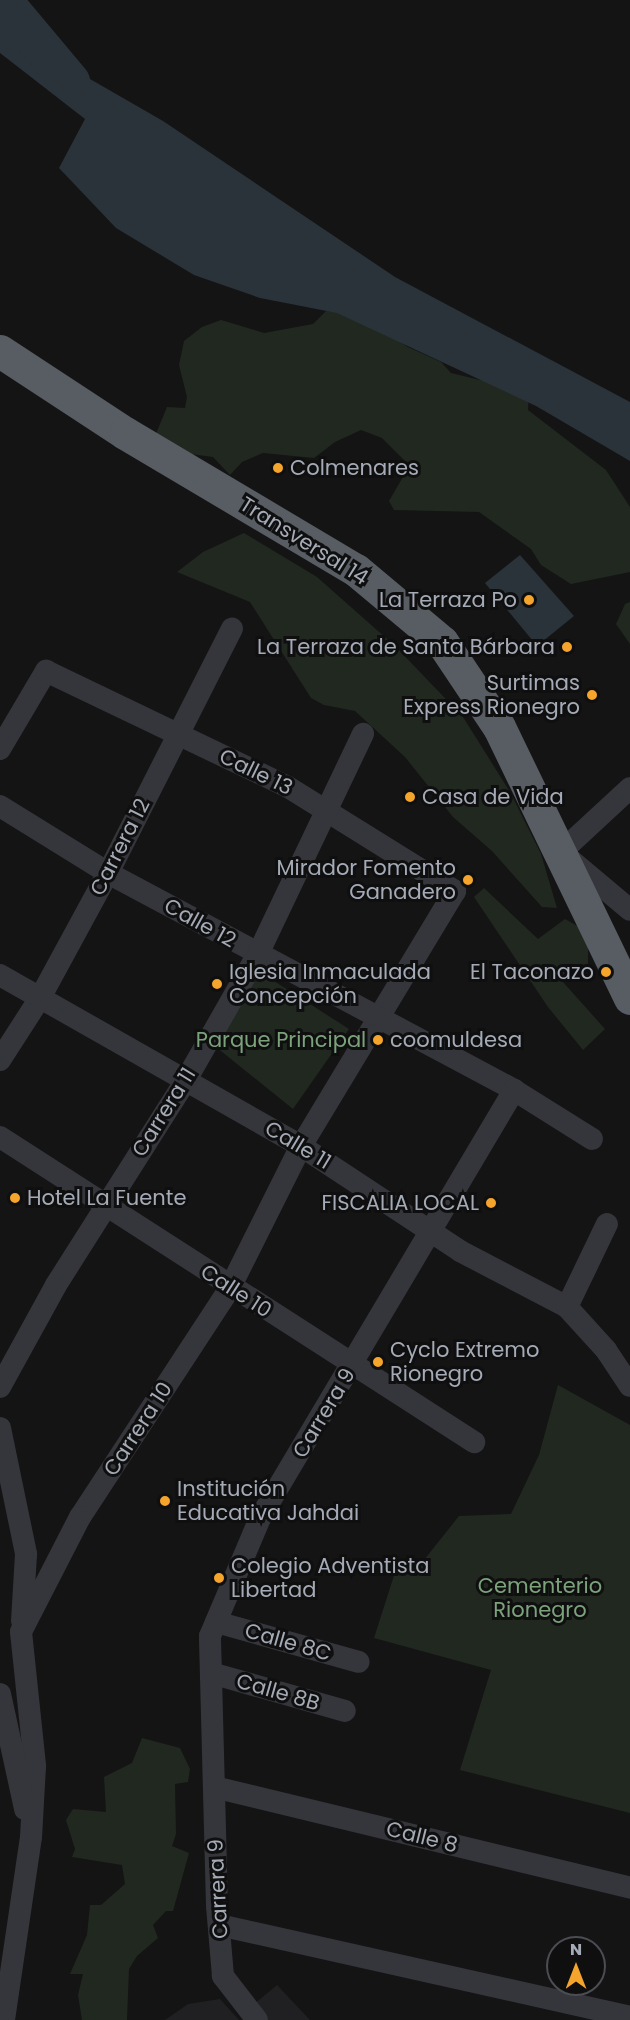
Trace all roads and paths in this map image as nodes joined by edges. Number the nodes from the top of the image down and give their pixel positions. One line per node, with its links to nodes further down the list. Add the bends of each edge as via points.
1 (0, 351): 9 (highway, Transversal 14, via 125,433 356,570 442,642 499,727)
2 (232, 629): 3 (street, Carrera 12)
3 (177, 734): 5 (street, Calle 13, via 46,671); 8 (street, Calle 13); 10 (street, Carrera 12)
4 (363, 734): 8 (street, Carrera 11)
5 (0, 749)
6 (630, 788): 9 (street)
7 (0, 806): 10 (street, Calle 12)
8 (326, 809): 11 (street, Calle 13); 13 (street, Carrera 11)
9 (561, 852): 12 (street); 16 (highway, Transversal 14)
10 (108, 873): 13 (street, Calle 12); 15 (street, Carrera 12)
11 (455, 891): 17 (street, Carrera 10)
12 (630, 910)
13 (258, 954): 17 (street, Calle 12); 19 (street, Carrera 11)
14 (0, 975): 15 (street, Calle 11)
15 (40, 998): 18 (street, Carrera 12); 19 (street, Calle 11)
16 (630, 998)
17 (377, 1017): 20 (street, Calle 12); 23 (street, Carrera 10)
18 (0, 1060)
19 (186, 1080): 23 (street, Calle 11); 24 (street, Carrera 11)
20 (514, 1090): 22 (street, Calle 12); 26 (street, Carrera 9)
21 (0, 1137): 24 (street, Calle 10)
22 (592, 1139)
23 (301, 1146): 26 (street, Calle 11); 27 (street, Carrera 10)
24 (106, 1204): 27 (street, Calle 10); 31 (street, Carrera 11)
25 (607, 1224): 28 (street)
26 (433, 1230): 28 (street, Calle 11, via 460,1251); 29 (street, Carrera 9)
27 (230, 1288): 29 (street, Calle 10); 35 (street, Carrera 10, via 80,1517)
28 (567, 1308): 30 (street, Calle 11, via 606,1350)
29 (354, 1364): 33 (street, Calle 10); 34 (street, Carrera 9, via 260,1518)
30 (630, 1386)
31 (0, 1387)
32 (0, 1428): 35 (street, via 26,1554)
33 (474, 1442)
34 (216, 1622): 36 (street, Calle 8C); 37 (street, Carrera 9, via 210,1636)
35 (21, 1632): 41 (street, via 35,1766)
36 (360, 1662)
37 (211, 1672): 39 (street, Calle 8B); 40 (street, Carrera 9)
38 (0, 1694): 41 (street)
39 (345, 1711)
40 (214, 1787): 42 (street, Calle 8); 43 (street, Carrera 9)
41 (32, 1837): 45 (street)
42 (630, 1888)
43 (219, 1925): 44 (street); 46 (street, Carrera 9, via 223,1976)
44 (630, 2017)
45 (4, 2020)
46 (257, 2020)

